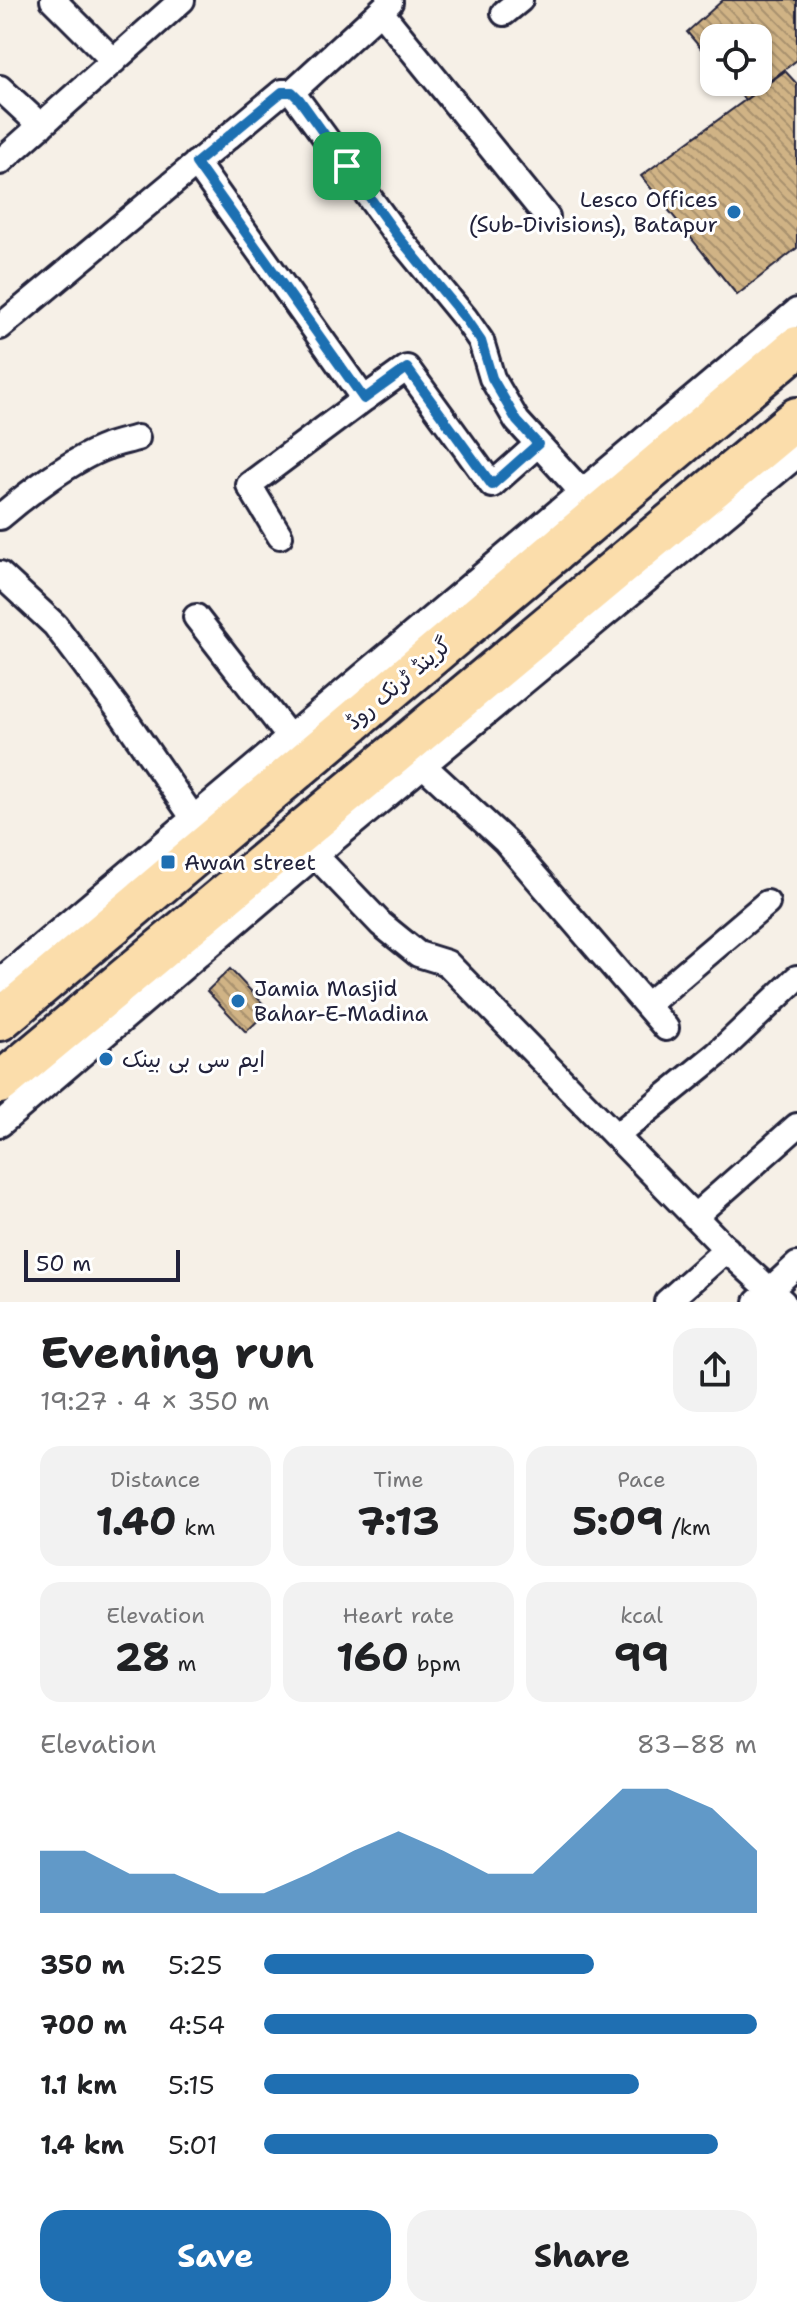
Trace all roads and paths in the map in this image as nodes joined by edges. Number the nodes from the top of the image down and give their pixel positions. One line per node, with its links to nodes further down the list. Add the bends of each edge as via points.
1 (53, 0): 4 (street)
2 (171, 3): 4 (street)
3 (385, 6): 6 (street); 10 (street)
4 (114, 61): 7 (street)
5 (0, 88): 7 (street)
6 (292, 92): 9 (street, via 282,92); 17 (street, via 481,341 492,378 517,421)
7 (41, 126): 8 (street)
8 (0, 162)
9 (196, 163): 12 (street); 14 (street)
10 (547, 217)
11 (797, 311): 19 (street)
12 (0, 327)
13 (797, 347): 26 (highway, گرینڈ ٹرنک روڈ)
14 (364, 399): 17 (street, via 407,368 492,485); 21 (street, via 249,485)
15 (797, 418): 36 (highway)
16 (137, 438): 20 (street, via 81,460)
17 (538, 444): 19 (street)
18 (797, 455): 25 (street)
19 (582, 492): 24 (street)
20 (0, 517)
21 (280, 536)
22 (0, 574): 27 (street, via 55,625)
23 (196, 617): 24 (street)
24 (290, 738): 26 (street)
25 (424, 766): 28 (street); 33 (street, via 505,841)
26 (274, 770): 27 (street); 29 (highway, گرینڈ ٹرنک روڈ)
27 (194, 819): 29 (street)
28 (315, 855): 37 (street); 39 (street, via 381,924 418,954 447,963)
29 (144, 879): 32 (street); 34 (highway, گرینڈ ٹرنک روڈ)
30 (767, 903): 33 (street)
31 (797, 978): 39 (street, via 716,1055)
32 (0, 981)
33 (647, 1005): 35 (street)
34 (0, 1020)
35 (666, 1028)
36 (0, 1083)
37 (0, 1124)
38 (797, 1126): 40 (street)
39 (616, 1136): 40 (street)
40 (695, 1216): 41 (street)
41 (727, 1249): 43 (street); 44 (street)
42 (797, 1265): 43 (street)
43 (770, 1298)
44 (667, 1302)

